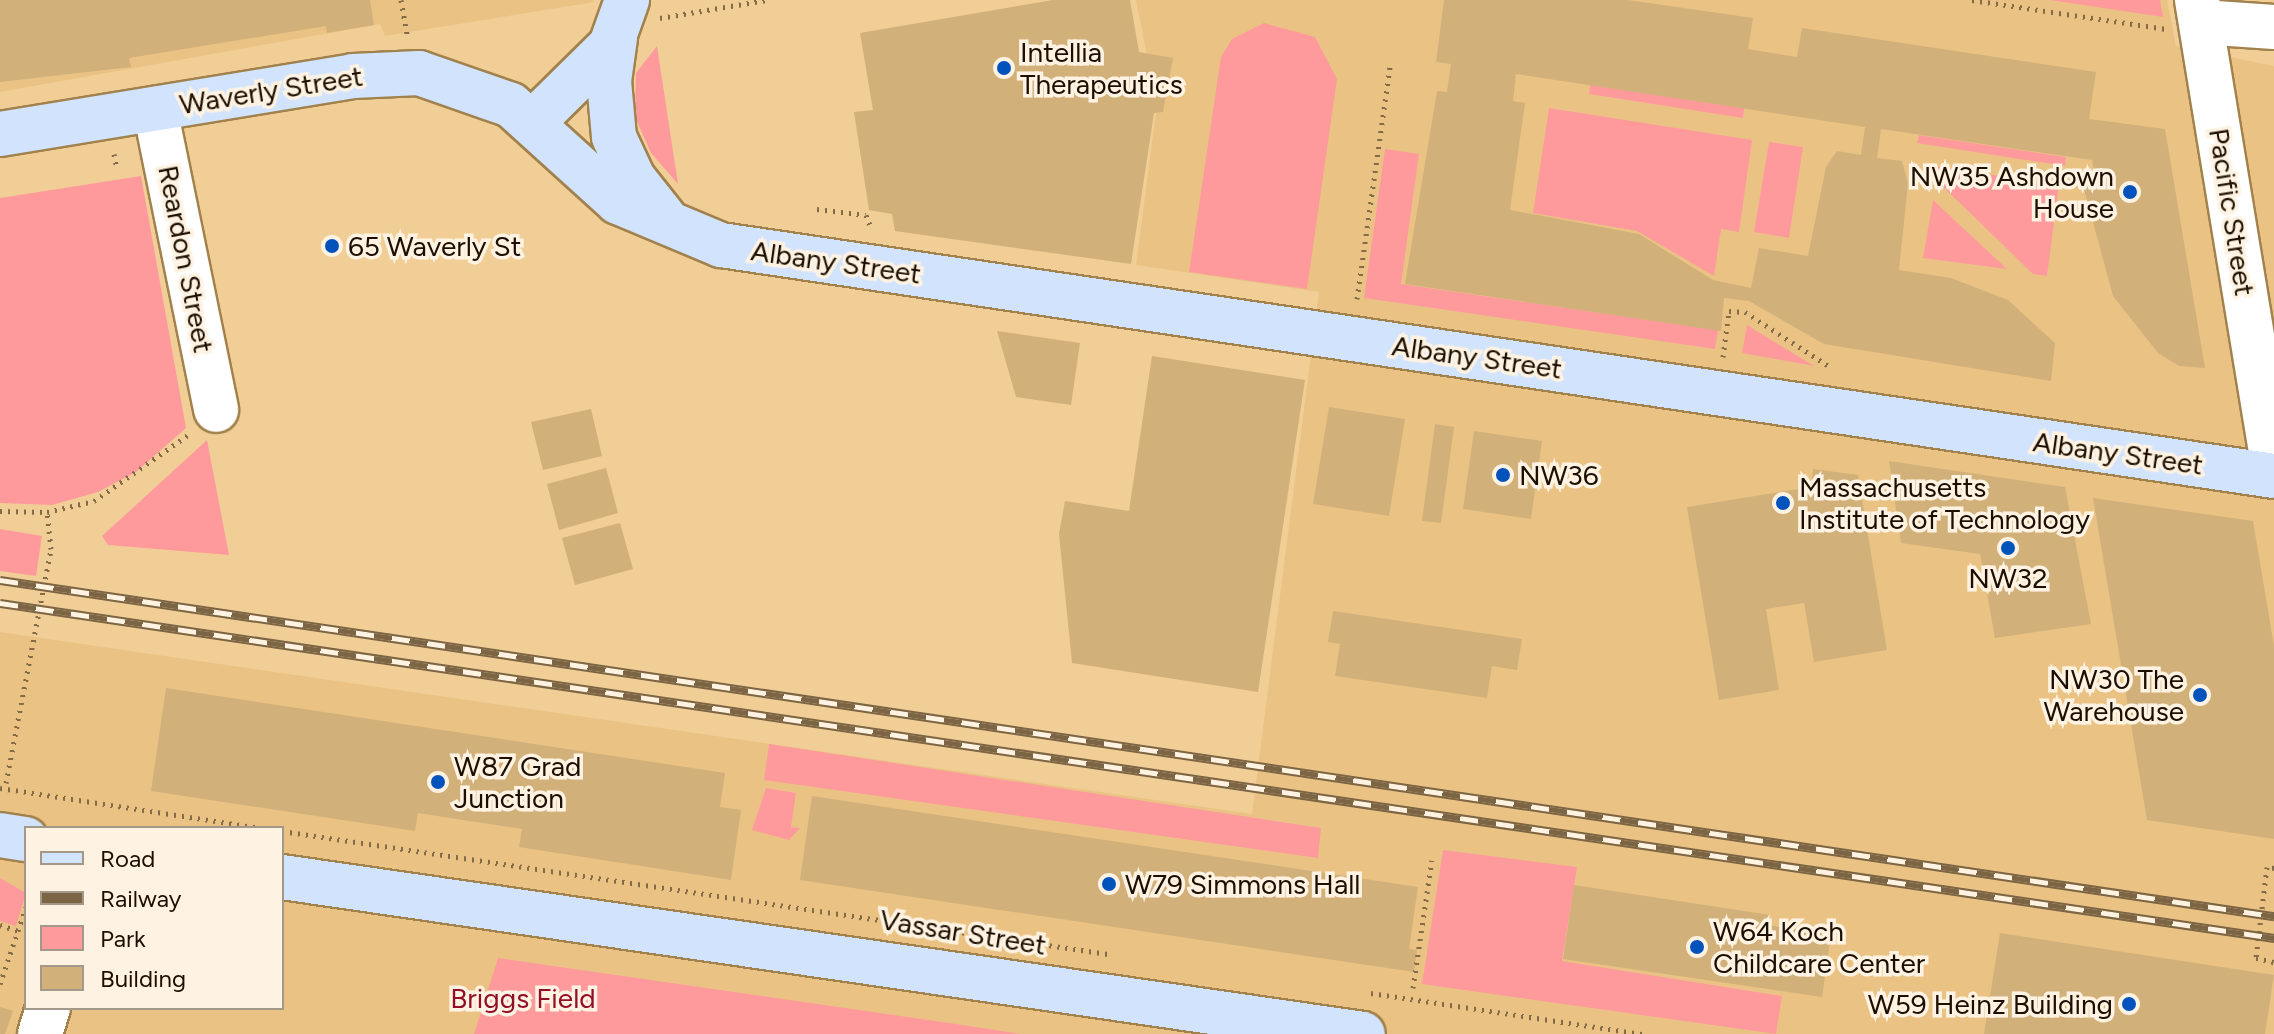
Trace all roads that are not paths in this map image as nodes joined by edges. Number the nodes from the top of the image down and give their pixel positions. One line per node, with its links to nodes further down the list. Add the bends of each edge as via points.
1 (2199, 11): 3 (street); 9 (street, Pacific Street)
2 (622, 21): 5 (main road); 7 (main road, via 609,109 617,147 640,190)
3 (2274, 27)
4 (155, 109): 5 (main road, Waverly Street, via 396,72 461,83); 6 (main road, Waverly Street); 8 (street, Reardon Street)
5 (534, 121): 7 (main road, Albany Street, via 607,195)
6 (0, 134)
7 (681, 232): 9 (main road, Albany Street, via 739,248)
8 (216, 410)
9 (2274, 474)
10 (0, 835): 11 (main road)
11 (24, 839)
12 (284, 877): 15 (main road, Vassar Street)
13 (47, 1010): 14 (street)
14 (40, 1034)
15 (1363, 1034)

